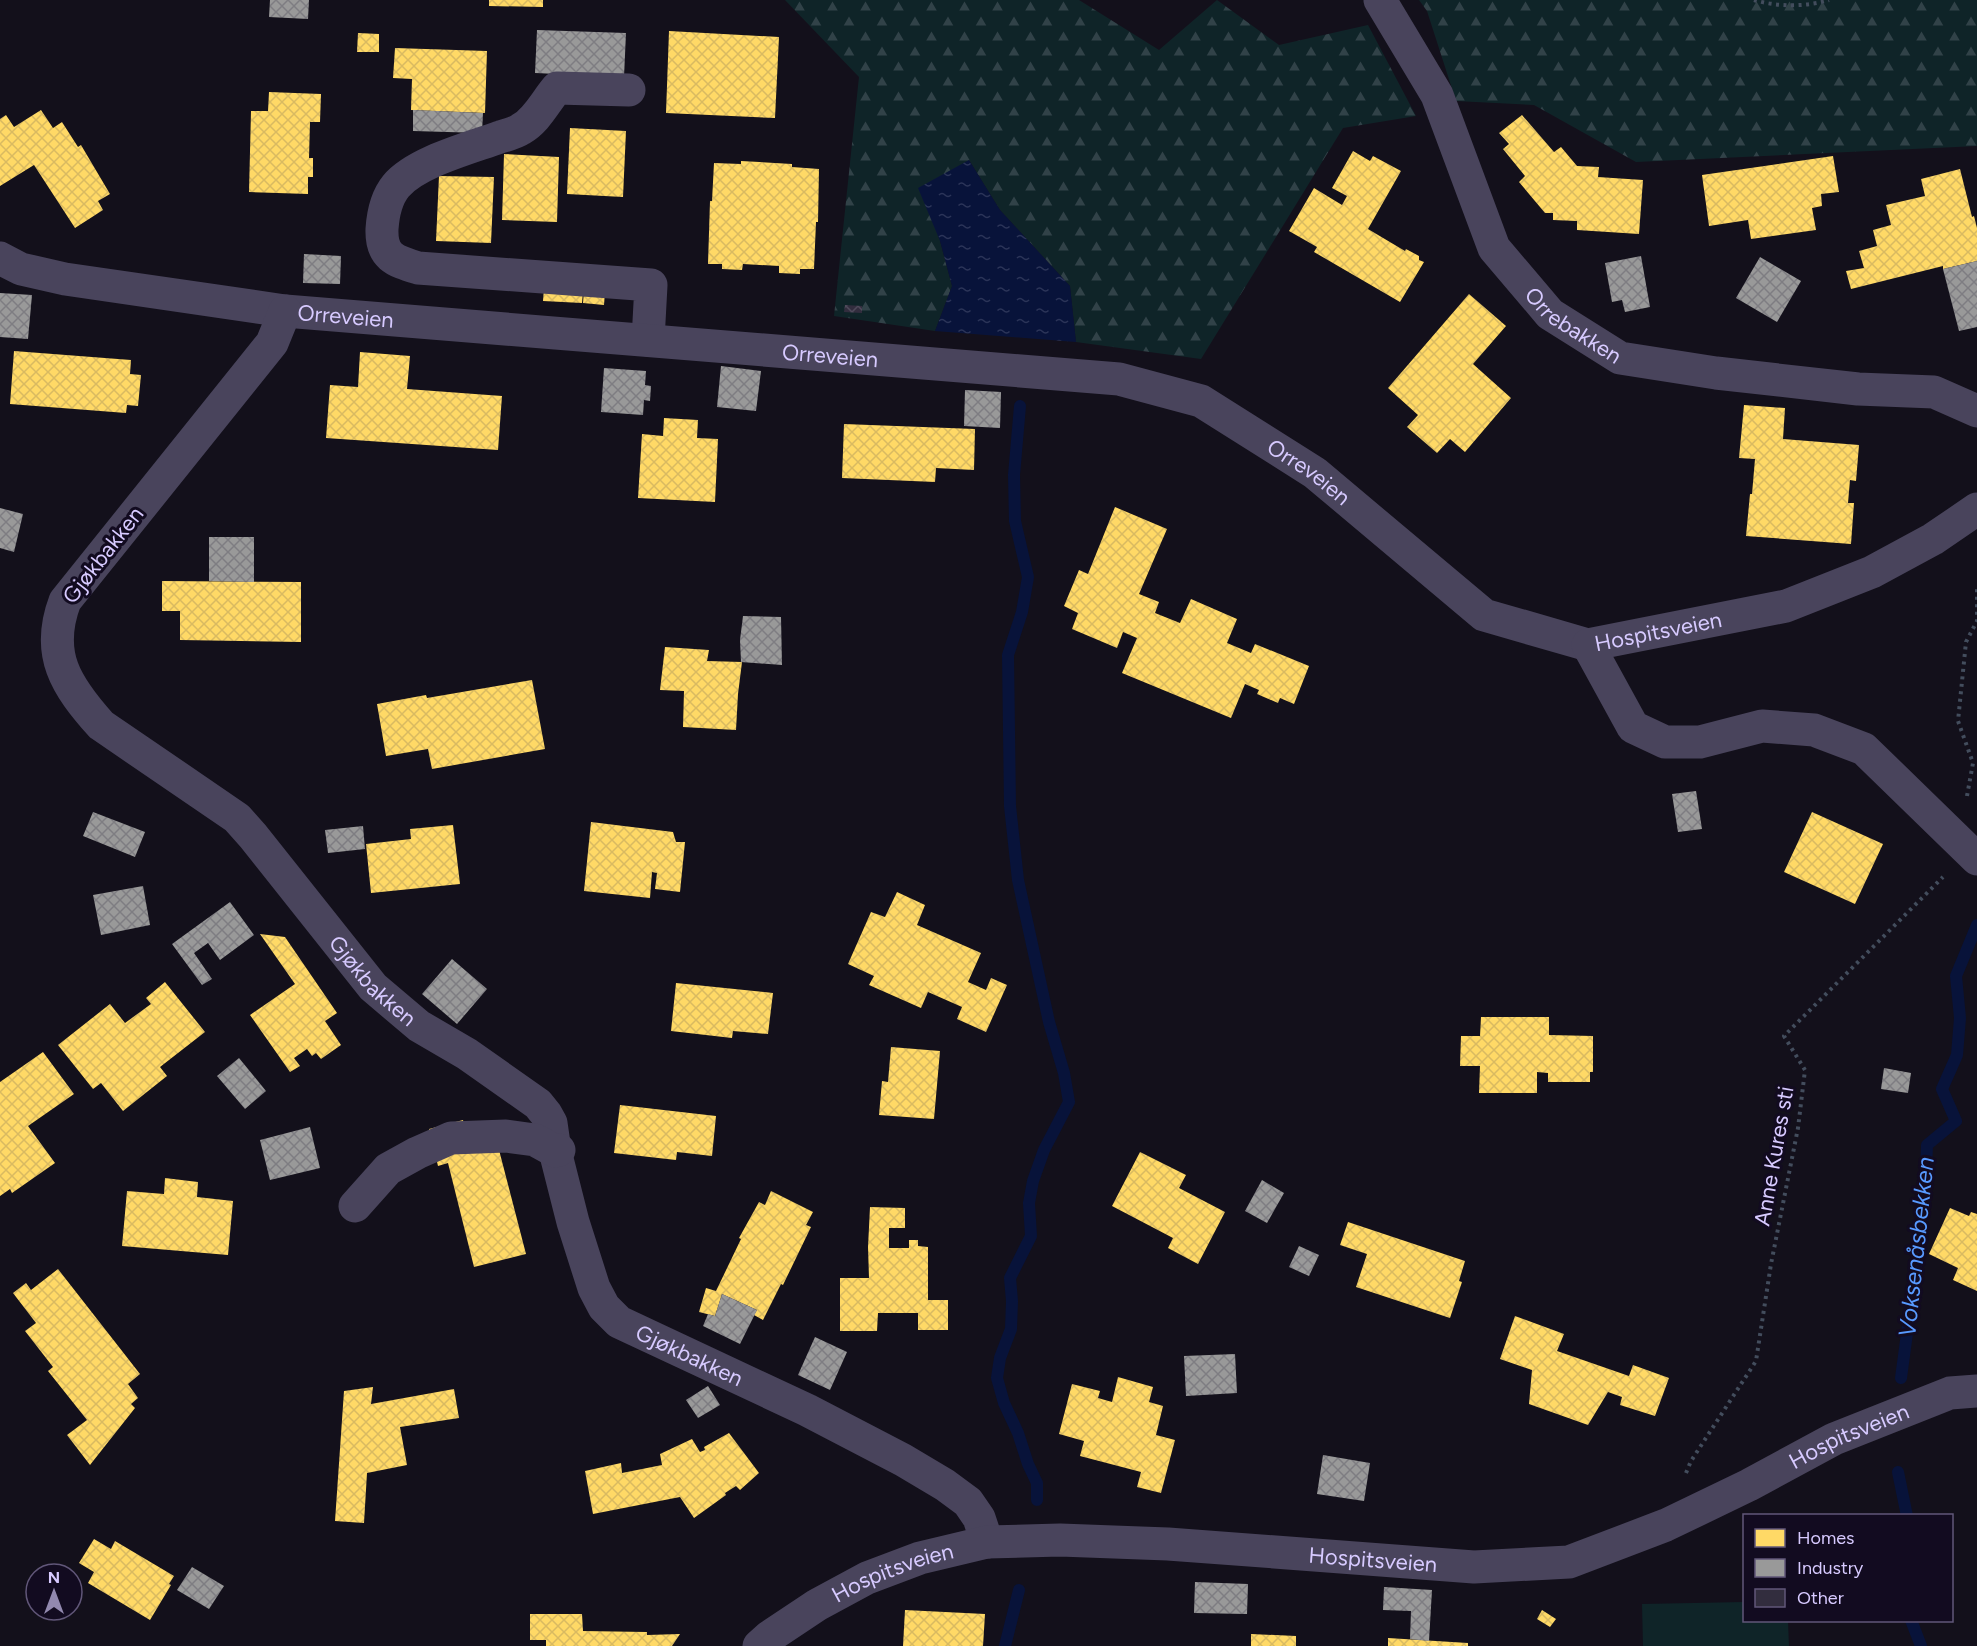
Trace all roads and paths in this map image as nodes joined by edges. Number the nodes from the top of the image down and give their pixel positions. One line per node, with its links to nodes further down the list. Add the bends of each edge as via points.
1 (1380, 0): 8 (street, Orrebakken, via 1437,95 1494,248 1550,314 1620,358 1834,387 1934,392)
2 (1754, 0): 3 (path, via 1768,5)
3 (1829, 0)
4 (629, 90): 7 (street, via 557,88 521,130 410,173 388,200 382,229 385,248 394,260 418,268 651,285)
5 (0, 258): 6 (street, Orreveien, via 21,269 65,279)
6 (285, 311): 7 (street, Orreveien); 13 (street, Gjøkbakken, via 272,343 65,601 57,620 59,659 68,681 101,724 237,818 373,987 419,1026 538,1104 551,1123)
7 (648, 340): 11 (street, Orreveien, via 1119,379 1201,401 1315,473 1484,615)
8 (1977, 411)
9 (1977, 509): 11 (street, Hospitsveien, via 1933,539 1872,572 1786,606)
10 (1977, 586): 12 (path, via 1977,621 1966,642 1958,721 1973,763)
11 (1588, 645): 12 (street, Hospitsveien, via 1633,726 1665,742 1700,742 1762,726 1814,730 1863,749)
12 (1967, 850): 16 (path, Anne Kures sti, via 1784,1036 1805,1070 1756,1361 1691,1461)
13 (557, 1150): 14 (street, via 535,1140 506,1136 451,1138 388,1169); 17 (street, Gjøkbakken, via 573,1222 594,1288 604,1307 619,1322 807,1410 945,1485 968,1502 979,1518)
14 (355, 1206)
15 (1977, 1391): 16 (street, Hospitsveien, via 1950,1393 1834,1438)
16 (1666, 1525): 17 (street, Hospitsveien, via 1569,1562 1474,1567 1168,1544)
17 (987, 1542): 18 (street, Hospitsveien, via 920,1557 867,1578 817,1605)
18 (759, 1646)

